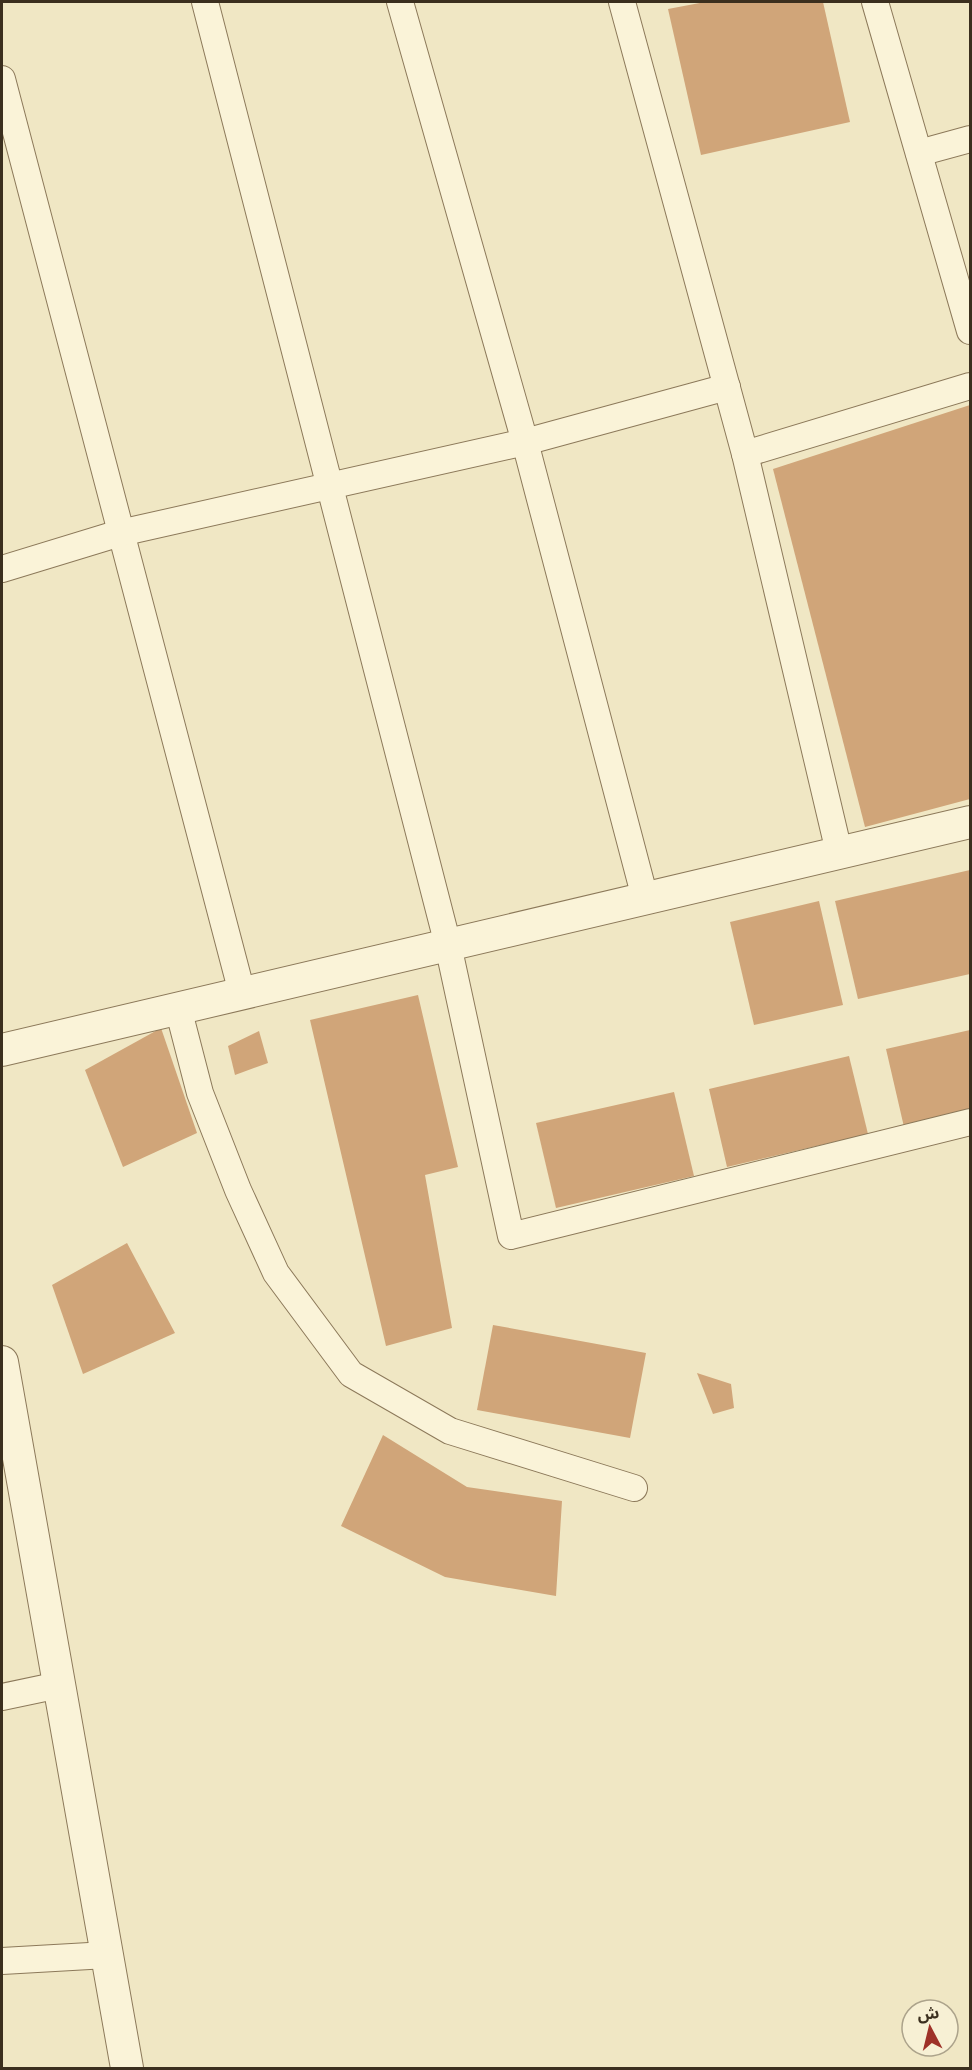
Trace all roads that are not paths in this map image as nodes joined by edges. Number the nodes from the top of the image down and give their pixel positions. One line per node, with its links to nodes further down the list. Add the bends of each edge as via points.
1 (205, 2): 13 (street)
2 (400, 2): 11 (street)
3 (622, 2): 10 (street)
4 (875, 2): 7 (street)
5 (2, 79): 14 (street)
6 (970, 138): 7 (street)
7 (919, 153): 8 (street)
8 (970, 330)
9 (970, 386): 12 (street)
10 (727, 387): 11 (street); 12 (street)
11 (525, 442): 13 (street); 18 (street)
12 (745, 454): 17 (street)
13 (330, 485): 14 (street); 19 (street)
14 (120, 533): 15 (street); 20 (street)
15 (2, 569)
16 (970, 822): 17 (street)
17 (839, 852): 18 (street)
18 (645, 898): 19 (street)
19 (448, 945): 20 (street); 23 (street, via 511,1236)
20 (242, 993): 21 (street)
21 (178, 1008): 22 (street); 25 (street, via 200,1093 276,1273 351,1374 450,1431)
22 (2, 1050)
23 (970, 1122)
24 (3, 1381): 26 (street)
25 (634, 1488)
26 (59, 1686): 27 (street); 28 (street)
27 (2, 1697)
28 (107, 1954): 29 (street); 30 (street)
29 (2, 1961)
30 (128, 2068)

